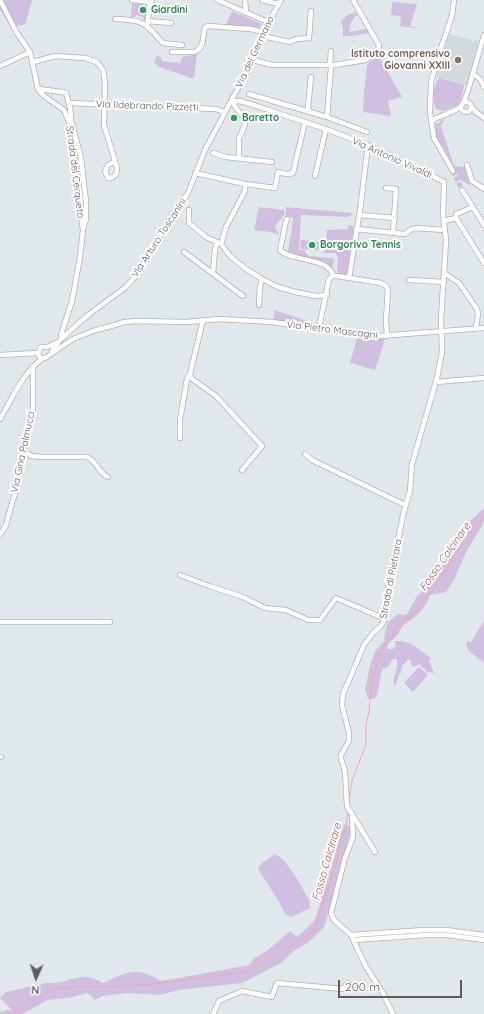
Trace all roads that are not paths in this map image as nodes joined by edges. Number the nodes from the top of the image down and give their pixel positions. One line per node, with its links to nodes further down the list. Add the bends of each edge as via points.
1 (0, 0): 20 (street)
2 (132, 0): 8 (street)
3 (217, 0): 11 (street)
4 (245, 0): 11 (street)
5 (262, 0): 9 (street)
6 (353, 0): 42 (street, via 379,45 378,52 366,60 331,67)
7 (454, 0): 43 (street, via 452,16 431,82)
8 (151, 2): 14 (street)
9 (279, 2): 13 (street, Via del Germano)
10 (311, 11): 16 (street, via 309,38 290,42)
11 (246, 13): 13 (street)
12 (115, 19): 14 (street)
13 (268, 22): 16 (street, Via del Germano)
14 (148, 23): 15 (street); 18 (street, via 164,43)
15 (171, 23)
16 (262, 34): 21 (street, via 251,29 208,26 198,50); 22 (street, Via del Germano)
17 (484, 38): 25 (street)
18 (182, 45)
19 (331, 50): 22 (street, via 331,61 327,65 272,65)
20 (30, 52): 23 (street); 24 (street)
21 (172, 52)
22 (253, 60): 35 (street, Via del Germano)
23 (33, 62): 28 (street); 33 (street, via 55,56 85,58 97,62 103,70)
24 (0, 66)
25 (473, 74): 27 (street, via 480,79); 29 (street)
26 (311, 77): 39 (street, via 308,108)
27 (484, 87)
28 (38, 89): 31 (street, via 63,92 67,95); 41 (street, Strada del Cerqueto, via 64,110)
29 (467, 92): 32 (street); 34 (street)
30 (249, 94): 39 (street)
31 (69, 103): 33 (street, Via Ildebrando Pizzetti); 45 (street, Strada del Cerqueto)
32 (469, 103): 34 (street); 37 (street, via 471,107); 40 (street)
33 (103, 104): 38 (street, Via Ildebrando Pizzetti, via 216,109); 53 (street, via 104,125)
34 (462, 104): 36 (street); 37 (street, via 462,109)
35 (229, 105): 38 (street, Via Arturo Toscanini); 46 (street)
36 (455, 111): 37 (street); 43 (street)
37 (466, 111): 40 (street)
38 (224, 112): 57 (street, Via Arturo Toscanini)
39 (310, 112): 42 (street)
40 (476, 112): 44 (street)
41 (66, 115): 45 (street, Strada del Cerqueto); 72 (street, Strada del Cerqueto)
42 (327, 118): 49 (street)
43 (431, 118): 56 (street, via 434,138)
44 (484, 118)
45 (71, 119): 72 (street, Strada del Cerqueto, via 81,158 86,202)
46 (243, 120): 47 (street, Via Antonio Vivaldi, via 234,105 236,101); 52 (street, via 245,125 239,139)
47 (305, 122): 48 (street, Via Antonio Vivaldi); 59 (street, via 294,173 278,172 275,188)
48 (326, 129): 50 (street, Via Antonio Vivaldi); 58 (street)
49 (368, 132)
50 (368, 145): 65 (street); 69 (street, Via Antonio Vivaldi, via 444,182)
51 (213, 153): 52 (street)
52 (239, 158): 54 (street)
53 (114, 162)
54 (272, 162)
55 (467, 165): 61 (street, via 472,181)
56 (452, 171)
57 (195, 173): 59 (street); 94 (street, Via Arturo Toscanini, via 188,193 139,272 126,287)
58 (315, 176)
59 (245, 184): 75 (street, via 245,191)
60 (386, 188): 66 (street, via 396,189)
61 (484, 189)
62 (462, 190): 63 (street)
63 (473, 207): 67 (street, via 456,214); 70 (street)
64 (189, 210): 75 (street, via 189,223 206,237)
65 (359, 215): 66 (street); 71 (street)
66 (395, 218): 74 (street)
67 (456, 218): 69 (street); 77 (street)
68 (287, 219): 80 (street, via 280,250 326,267)
69 (444, 221): 73 (street, Via Antonio Vivaldi)
70 (484, 226)
71 (356, 229): 74 (street); 81 (street)
72 (83, 230): 94 (street, Strada del Cerqueto, via 72,300)
73 (445, 230): 74 (street, via 414,228 405,234); 79 (street, Via Antonio Vivaldi)
74 (393, 232)
75 (219, 243): 78 (street, via 215,249); 82 (street, via 230,256)
76 (184, 252): 78 (street)
77 (484, 263)
78 (213, 273): 86 (street)
79 (444, 273): 84 (street, Via Antonio Vivaldi); 90 (street, via 459,283 477,309)
80 (333, 276): 81 (street); 85 (street)
81 (348, 278): 93 (street, via 386,286)
82 (262, 279): 85 (street, via 295,292 316,296); 87 (street)
83 (409, 280): 84 (street)
84 (444, 282): 92 (street, Via Antonio Vivaldi)
85 (327, 295): 89 (street)
86 (243, 296)
87 (259, 305)
88 (203, 320): 89 (street, Via Pietro Mascagni, via 219,318); 95 (street, Via Pietro Mascagni, via 125,322 93,331); 101 (street)
89 (319, 328): 93 (street, Via Pietro Mascagni)
90 (476, 328): 91 (street, Via Pietro Mascagni); 92 (street, Via Pietro Mascagni)
91 (484, 328)
92 (442, 331): 93 (street, Via Pietro Mascagni); 103 (street, Strada di Pietrara, via 442,352)
93 (387, 336)
94 (60, 340): 96 (street, Via Arturo Toscanini)
95 (61, 347): 96 (street); 96 (street, Via Pietro Mascagni)
96 (51, 349): 98 (street, via 41,347); 99 (street)
97 (0, 354): 98 (street)
98 (38, 354): 99 (street); 100 (street)
99 (43, 358): 100 (street)
100 (34, 366): 104 (street, via 25,375); 106 (street, Via Gina Palmucci, via 33,409)
101 (190, 374): 105 (street, via 180,420); 108 (street, via 191,378 216,396 262,446)
102 (484, 378): 103 (street)
103 (436, 382): 110 (street, Strada di Pietrara, via 412,464 410,491)
104 (0, 419)
105 (180, 438)
106 (23, 450): 109 (street, via 31,456 40,458 87,457 93,459); 111 (street, Via Gina Palmucci, via 16,489 6,525)
107 (305, 454): 110 (street, via 312,460)
108 (242, 470)
109 (108, 477)
110 (405, 505): 113 (street, Strada di Pietrara)
111 (0, 535)
112 (180, 574): 113 (street, via 265,608 286,610 308,620 320,620 336,598)
113 (384, 619): 116 (street, Strada di Pietrara, via 364,645 343,694 342,705 349,741 342,751 341,759 345,771 347,806)
114 (0, 622): 115 (street)
115 (110, 622)
116 (352, 816): 117 (street, Strada di Pietrara); 118 (street, Strada di Pietrara, via 353,837 331,914)
117 (376, 852)
118 (351, 935): 119 (street, via 424,930); 120 (street, Strada di Pietrara)
119 (484, 935)
120 (353, 940): 121 (street, via 439,935); 124 (street, Strada di Pietrara)
121 (484, 940)
122 (348, 983): 123 (street, via 343,989 277,983 272,997 242,991 219,1001)
123 (213, 1014)
124 (393, 1014)

